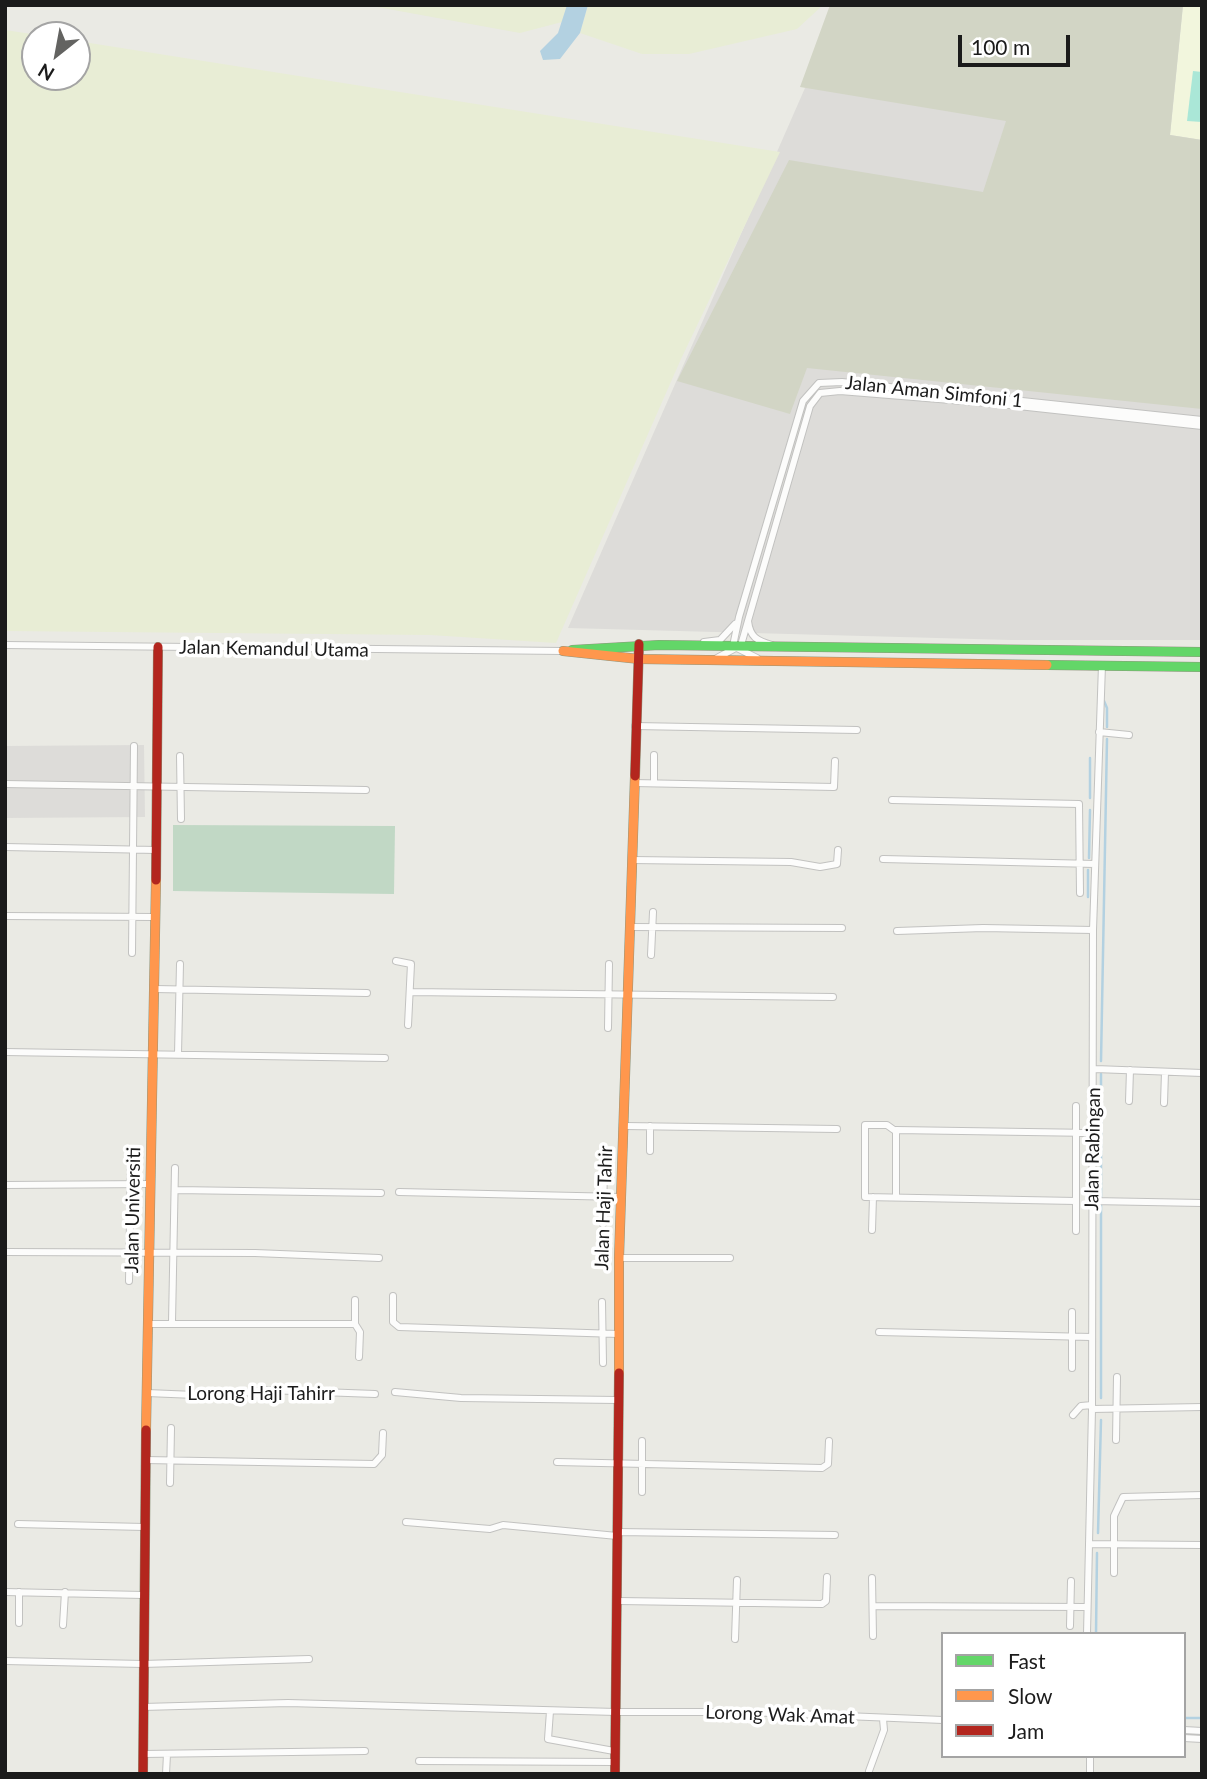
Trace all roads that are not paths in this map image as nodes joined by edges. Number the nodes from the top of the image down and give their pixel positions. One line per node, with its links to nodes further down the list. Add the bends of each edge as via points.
1 (1202, 420): 4 (street, Jalan Aman Simfoni 1, via 820,383 803,401)
2 (1202, 426): 3 (street, Jalan Aman Simfoni 1, via 1000,404 820,393 810,406)
3 (747, 615): 8 (street, Jalan Aman Simfoni 1); 10 (street, via 749,632 758,641)
4 (739, 617): 5 (street, via 728,635); 8 (street, Jalan Aman Simfoni 1)
5 (699, 643): 6 (street); 8 (street)
6 (639, 644): 11 (street); 13 (street, Jalan Haji Tahir)
7 (5, 645): 9 (street, Jalan Kemandul Utama)
8 (737, 647): 10 (street); 14 (street); 15 (street)
9 (158, 648): 11 (street, Jalan Kemandul Utama); 30 (street, Jalan Universiti)
10 (780, 648): 12 (street)
11 (563, 651): 13 (street)
12 (1202, 652)
13 (639, 659): 14 (street); 18 (street, Jalan Haji Tahir)
14 (711, 660): 15 (street)
15 (761, 660): 16 (street)
16 (1101, 665): 17 (street); 20 (street, Jalan Rabingan)
17 (1202, 667)
18 (635, 726): 19 (street); 26 (street, Jalan Haji Tahir)
19 (857, 730)
20 (1099, 732): 21 (street); 42 (street, Jalan Rabingan)
21 (1129, 735)
22 (134, 746): 29 (street)
23 (654, 755): 27 (street)
24 (180, 756): 31 (street)
25 (835, 761): 27 (street, via 834,787)
26 (634, 783): 27 (street); 40 (street, Jalan Haji Tahir)
27 (654, 783)
28 (5, 784): 29 (street)
29 (134, 786): 30 (street); 36 (street)
30 (157, 786): 31 (street); 37 (street, Jalan Universiti)
31 (180, 787): 32 (street); 34 (street)
32 (366, 790)
33 (892, 800): 41 (street, via 1079,804)
34 (181, 819)
35 (5, 847): 36 (street)
36 (133, 849): 37 (street); 46 (street)
37 (156, 850): 47 (street, Jalan Universiti)
38 (838, 850): 40 (street, via 837,864 820,867 792,862)
39 (883, 859): 41 (street)
40 (632, 860): 48 (street, Jalan Haji Tahir)
41 (1080, 864): 42 (street); 43 (street)
42 (1095, 864): 51 (street, Jalan Rabingan)
43 (1080, 893)
44 (653, 912): 49 (street)
45 (5, 916): 46 (street)
46 (133, 916): 47 (street); 53 (street)
47 (154, 917): 58 (street, Jalan Universiti)
48 (630, 927): 49 (street); 63 (street, Jalan Haji Tahir)
49 (653, 927): 50 (street); 54 (street)
50 (842, 928)
51 (1093, 930): 52 (street); 71 (street, Jalan Rabingan)
52 (897, 931)
53 (132, 953)
54 (651, 955)
55 (396, 961): 60 (street, via 411,962)
56 (180, 964): 59 (street)
57 (609, 964): 62 (street)
58 (155, 989): 59 (street); 68 (street, Jalan Universiti)
59 (180, 990): 61 (street); 69 (street)
60 (410, 992): 62 (street); 65 (street)
61 (367, 993)
62 (608, 995): 63 (street); 66 (street)
63 (628, 995): 64 (street); 78 (street, Jalan Haji Tahir)
64 (833, 998)
65 (408, 1025)
66 (608, 1028)
67 (5, 1052): 68 (street)
68 (155, 1054): 69 (street); 88 (street, Jalan Universiti)
69 (178, 1054): 70 (street)
70 (385, 1058)
71 (1095, 1069): 72 (street); 82 (street, Jalan Rabingan)
72 (1130, 1070): 73 (street); 75 (street)
73 (1165, 1072): 74 (street); 76 (street)
74 (1202, 1073)
75 (1129, 1101)
76 (1164, 1103)
77 (1076, 1106): 83 (street)
78 (625, 1126): 79 (street); 95 (street, Jalan Haji Tahir)
79 (650, 1126): 80 (street); 84 (street)
80 (837, 1129)
81 (895, 1130): 83 (street); 96 (street, via 887,1125 865,1125 864,1194); 97 (street)
82 (1093, 1133): 83 (street); 99 (street, Jalan Rabingan)
83 (1076, 1134): 98 (street)
84 (650, 1151)
85 (131, 1157): 90 (street)
86 (604, 1165): 94 (street)
87 (175, 1168): 91 (street)
88 (149, 1184): 90 (street); 106 (street, Jalan Universiti)
89 (5, 1185): 90 (street)
90 (130, 1185): 105 (street)
91 (175, 1190): 93 (street); 107 (street)
92 (399, 1192): 94 (street)
93 (381, 1193)
94 (604, 1197): 95 (street); 101 (street)
95 (621, 1197): 109 (street, Jalan Haji Tahir)
96 (873, 1197): 97 (street); 102 (street)
97 (896, 1197): 98 (street)
98 (1076, 1200): 103 (street)
99 (1099, 1201): 100 (street); 122 (street, Jalan Rabingan)
100 (1202, 1203)
101 (603, 1224)
102 (872, 1230)
103 (1076, 1231)
104 (5, 1252): 105 (street)
105 (130, 1253): 106 (street); 111 (street)
106 (149, 1253): 107 (street); 117 (street, Jalan Universiti)
107 (175, 1254): 108 (street); 116 (street)
108 (379, 1258)
109 (619, 1258): 110 (street); 121 (street, Jalan Haji Tahir)
110 (730, 1258)
111 (129, 1281)
112 (393, 1296): 120 (street, via 393,1322 399,1327)
113 (355, 1300): 118 (street)
114 (602, 1302): 120 (street)
115 (1072, 1312): 123 (street)
116 (172, 1322): 117 (street); 118 (street)
117 (148, 1324): 128 (street, Jalan Universiti)
118 (355, 1324): 124 (street, via 360,1332)
119 (879, 1332): 123 (street)
120 (602, 1333): 121 (street); 125 (street)
121 (618, 1334): 131 (street, Jalan Haji Tahir)
122 (1091, 1337): 123 (street); 132 (street, Jalan Rabingan)
123 (1071, 1338): 126 (street)
124 (359, 1357)
125 (603, 1363)
126 (1072, 1368)
127 (1117, 1377): 134 (street)
128 (147, 1392): 130 (street, Lorong Haji Tahirr); 142 (street, Jalan Universiti)
129 (395, 1392): 131 (street, via 461,1398)
130 (375, 1394)
131 (618, 1400): 144 (street, Jalan Haji Tahir)
132 (1092, 1407): 134 (street); 135 (street, via 1081,1406); 154 (street, Jalan Rabingan)
133 (1202, 1407): 134 (street)
134 (1117, 1408): 138 (street)
135 (1073, 1415)
136 (171, 1428): 141 (street)
137 (383, 1433): 141 (street, via 382,1455 374,1464)
138 (1116, 1440)
139 (642, 1441): 145 (street)
140 (829, 1441): 145 (street, via 828,1464 822,1468)
141 (170, 1459): 142 (street); 146 (street)
142 (145, 1460): 151 (street, Jalan Universiti)
143 (557, 1462): 144 (street)
144 (618, 1463): 145 (street); 152 (street, Jalan Haji Tahir)
145 (642, 1464): 147 (street)
146 (170, 1483)
147 (642, 1492)
148 (1202, 1495): 155 (street, via 1123,1497 1114,1516)
149 (406, 1522): 152 (street)
150 (18, 1524): 151 (street)
151 (144, 1527): 165 (street, Jalan Universiti)
152 (617, 1534): 153 (street); 166 (street, Jalan Haji Tahir)
153 (835, 1535)
154 (1089, 1544): 155 (street); 170 (street, Jalan Rabingan)
155 (1114, 1544): 156 (street); 157 (street)
156 (1202, 1545)
157 (1114, 1573)
158 (827, 1577): 167 (street, via 822,1604)
159 (872, 1578): 168 (street)
160 (737, 1580): 167 (street)
161 (1071, 1581): 169 (street)
162 (5, 1592): 163 (street)
163 (19, 1592): 164 (street); 171 (street)
164 (65, 1592): 165 (street); 172 (street)
165 (143, 1595): 179 (street, Jalan Universiti)
166 (619, 1601): 167 (street); 182 (street, Jalan Haji Tahir)
167 (735, 1601): 176 (street)
168 (874, 1606): 169 (street); 175 (street)
169 (1070, 1607): 170 (street); 173 (street)
170 (1085, 1607): 174 (street, Jalan Rabingan)
171 (19, 1623)
172 (63, 1625)
173 (1070, 1626)
174 (1087, 1632)
175 (873, 1636)
176 (735, 1639)
177 (309, 1659): 179 (street)
178 (5, 1661): 179 (street)
179 (143, 1664): 180 (street, Jalan Universiti)
180 (144, 1707): 181 (street, Lorong Wak Amat, via 288,1703); 187 (street, Jalan Universiti)
181 (551, 1711): 182 (street, Lorong Wak Amat); 186 (street, via 548,1739)
182 (616, 1712): 183 (street, Lorong Wak Amat); 186 (street, Jalan Haji Tahir)
183 (883, 1719): 184 (street, Lorong Wak Amat); 191 (street, via 884,1730)
184 (941, 1720)
185 (365, 1751): 188 (street)
186 (614, 1751): 190 (street, Jalan Haji Tahir)
187 (144, 1754): 188 (street); 192 (street, Jalan Universiti)
188 (167, 1754): 193 (street)
189 (419, 1760): 190 (street)
190 (615, 1762): 194 (street, Jalan Haji Tahir)
191 (869, 1772)
192 (143, 1774)
193 (166, 1774)
194 (615, 1774)

